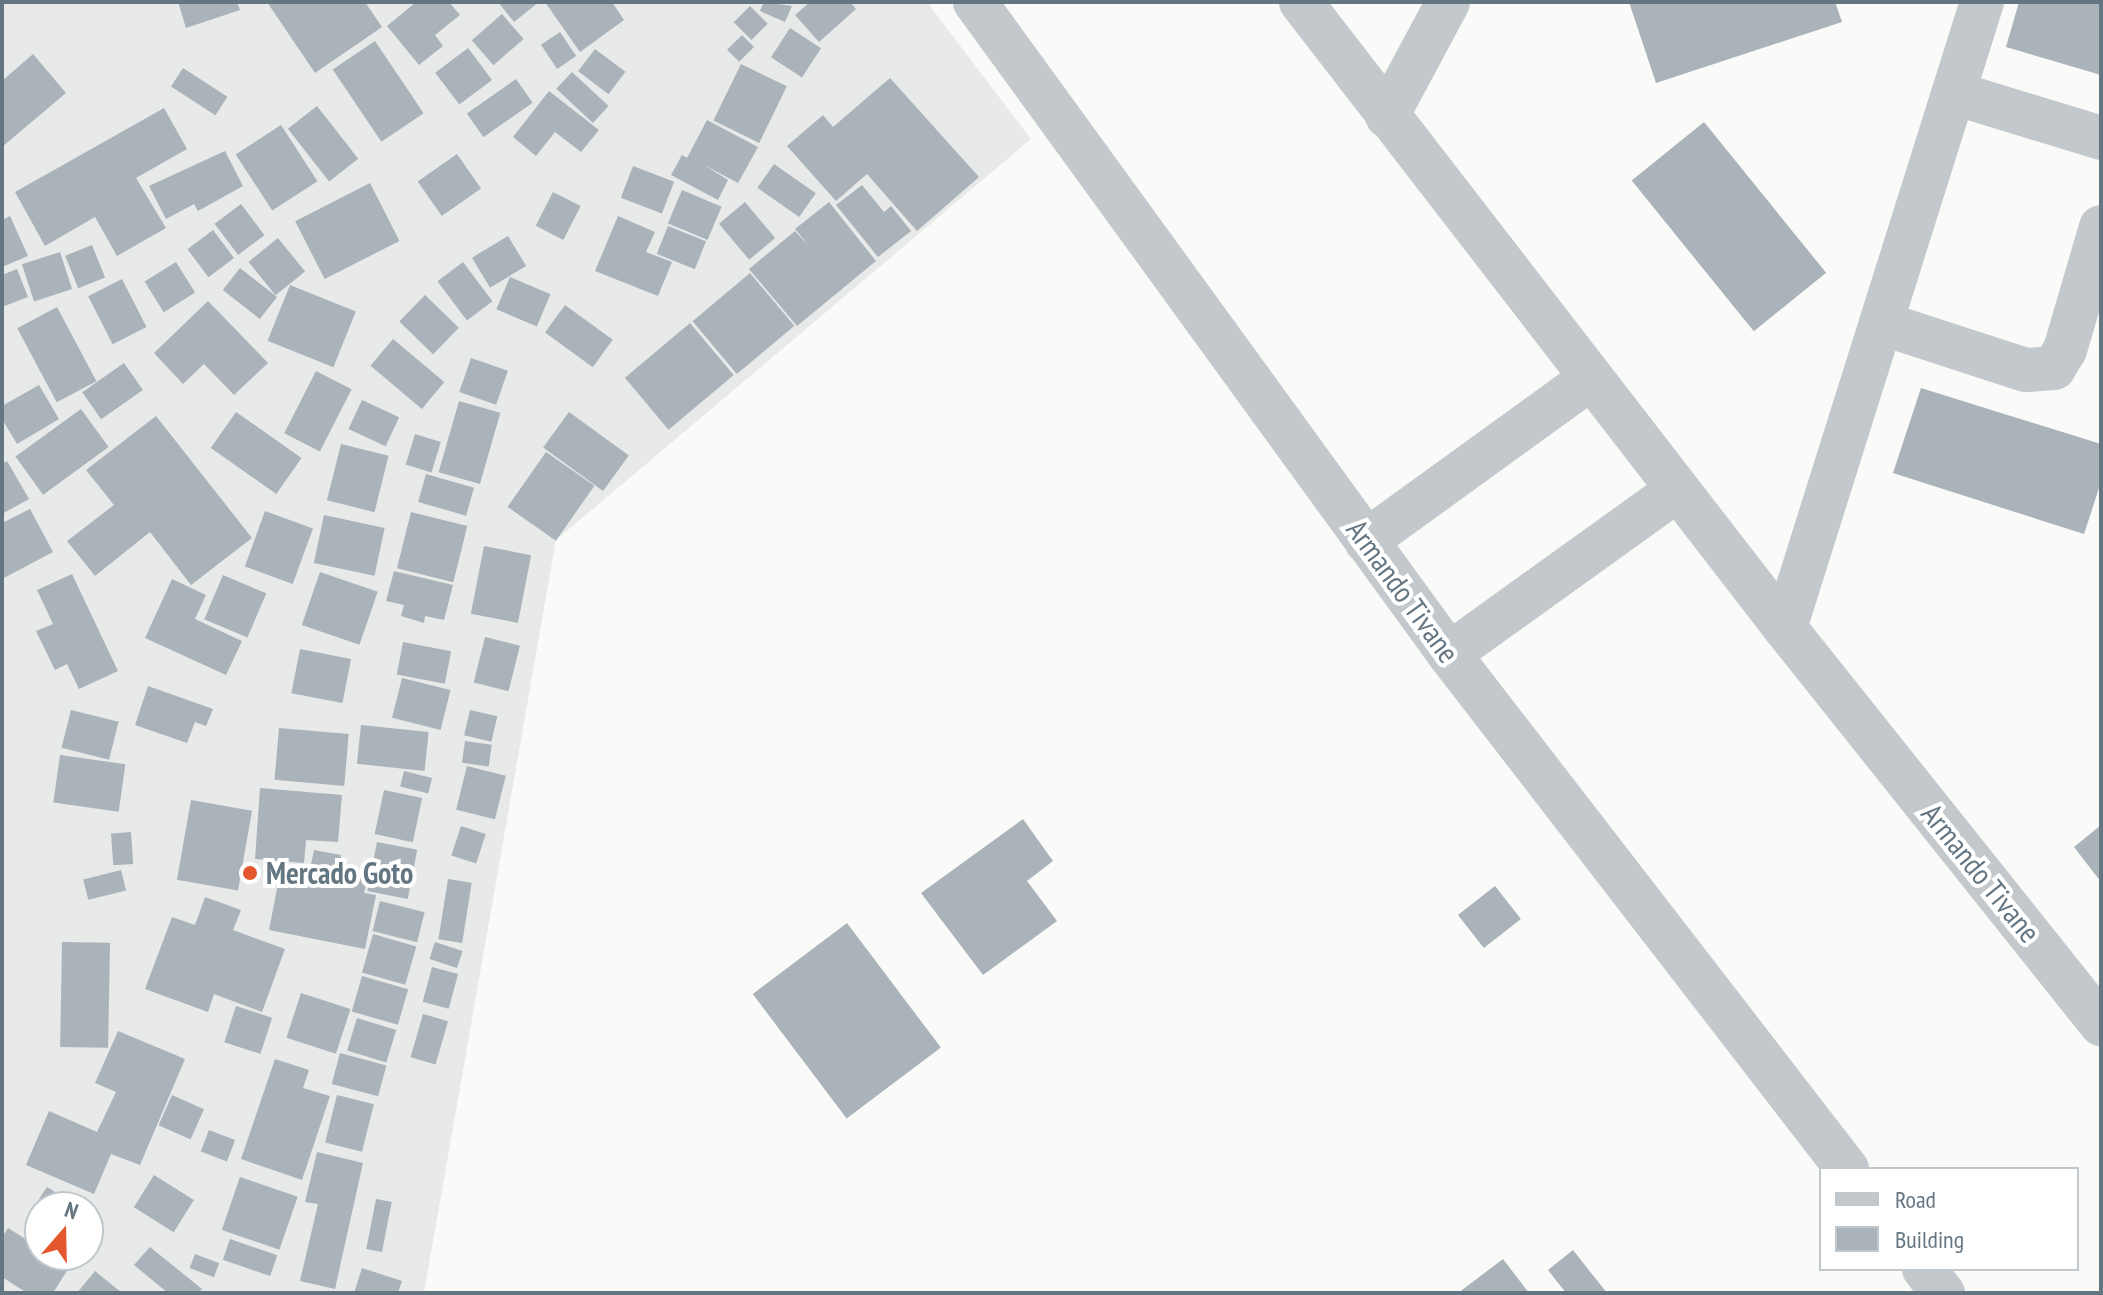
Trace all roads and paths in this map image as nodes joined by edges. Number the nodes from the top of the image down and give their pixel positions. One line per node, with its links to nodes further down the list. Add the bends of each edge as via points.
1 (975, 2): 12 (street, Armando Tivane)
2 (1301, 2): 6 (street, Armando Tivane)
3 (1448, 2): 6 (street)
4 (1982, 2): 5 (street)
5 (1954, 93): 7 (street); 9 (street)
6 (1387, 116): 10 (street, Armando Tivane)
7 (2101, 138)
8 (2101, 227): 9 (street, via 2065,350 2054,368 2026,370)
9 (1881, 323): 13 (street)
10 (1590, 379): 11 (street, Armando Tivane); 12 (street)
11 (1677, 490): 13 (street, Armando Tivane); 14 (street)
12 (1366, 541): 14 (street, Armando Tivane)
13 (1785, 628): 15 (street, Armando Tivane)
14 (1449, 654): 16 (street, Armando Tivane)
15 (2101, 1024)
16 (1845, 1167)
17 (1926, 1271): 18 (street)
18 (1943, 1293)

